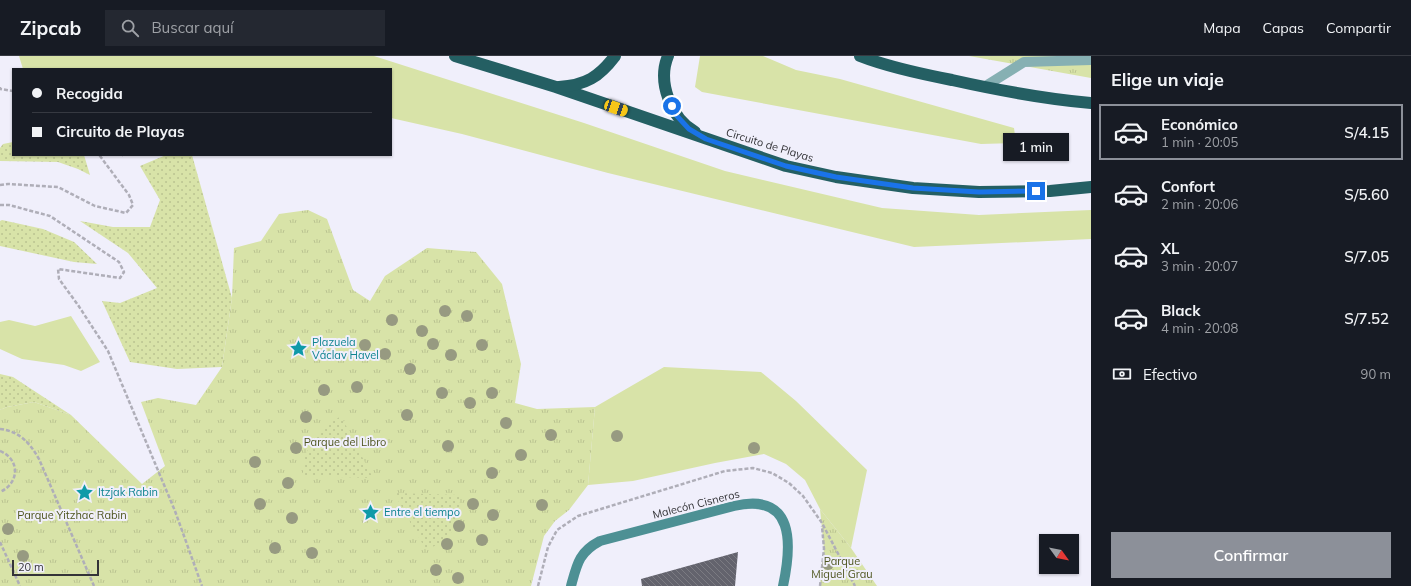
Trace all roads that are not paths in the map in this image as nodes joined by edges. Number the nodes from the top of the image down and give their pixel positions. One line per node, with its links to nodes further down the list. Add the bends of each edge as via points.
1 (455, 56): 6 (highway, Circuito de Playas)
2 (615, 56): 6 (highway, via 604,70 590,80 574,86)
3 (668, 56): 9 (highway, via 665,79 668,98 676,115 689,129)
4 (860, 56): 7 (highway, via 917,73)
5 (1091, 60): 7 (lane, via 1024,62)
6 (556, 87): 9 (highway, Circuito de Playas)
7 (984, 87): 8 (highway)
8 (1091, 103)
9 (706, 139): 10 (highway, Circuito de Playas, via 786,166 836,177 913,188 979,192 1050,191)
10 (1091, 187)
11 (571, 586): 12 (street, Malecón Cisneros, via 581,555 600,541 754,503 764,504 778,513 786,530 788,559)
12 (783, 586)

